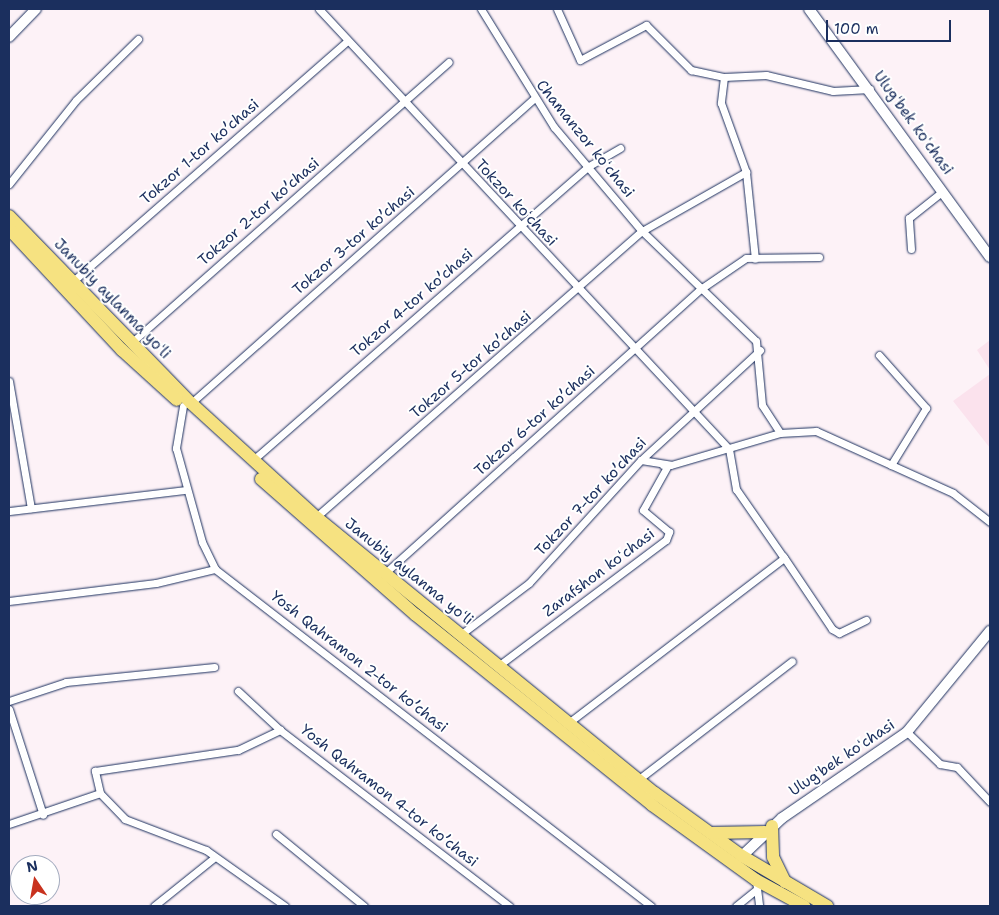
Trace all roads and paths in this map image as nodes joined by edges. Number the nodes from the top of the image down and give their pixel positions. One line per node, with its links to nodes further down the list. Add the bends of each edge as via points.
1 (36, 9): 6 (street)
2 (319, 9): 8 (street, Tokzor koʻchasi)
3 (481, 9): 12 (street, Chamanzor koʻchasi)
4 (557, 9): 10 (street, via 580,60 646,25 691,70)
5 (809, 9): 11 (street, Ulugʻbek koʻchasi)
6 (9, 37)
7 (138, 39): 18 (street, via 66,111)
8 (347, 42): 13 (street, Tokzor koʻchasi); 28 (street, Tokzor 1-tor koʼchasi)
9 (448, 62): 13 (street, Tokzor 2-tor koʼchasi)
10 (724, 77): 11 (street, via 766,75 811,88); 17 (street, via 721,103)
11 (870, 89): 19 (street, Ulugʻbek koʻchasi)
12 (533, 99): 15 (street, Tokzor 3-tor koʼchasi); 16 (street, Chamanzor koʻchasi)
13 (405, 101): 15 (street, Tokzor koʻchasi); 31 (street, Tokzor 2-tor koʼchasi)
14 (620, 148): 16 (street, Tokzor 4-tor koʼchasi)
15 (462, 164): 21 (street, Tokzor koʻchasi); 36 (street, Tokzor 3-tor koʼchasi)
16 (589, 166): 21 (street, Tokzor 4-tor koʼchasi); 23 (street, Chamanzor koʻchasi)
17 (746, 172): 23 (street); 27 (street)
18 (9, 184)
19 (943, 192): 24 (street, via 909,218); 26 (street, Ulugʻbek koʻchasi)
20 (9, 216): 28 (highway, Janubiy aylanma yoʻli)
21 (520, 227): 30 (street, Tokzor koʻchasi); 40 (street, Tokzor 4-tor koʼchasi)
22 (9, 229): 36 (highway, Janubiy aylanma yoʻli, via 122,350)
23 (642, 231): 29 (street, Chamanzor koʻchasi); 30 (street, Tokzor 5-tor koʼchasi)
24 (911, 249)
25 (819, 257): 27 (street)
26 (990, 257)
27 (755, 259): 29 (street, via 740,261)
28 (72, 282): 31 (highway, Janubiy aylanma yoʻli)
29 (702, 288): 32 (street, Chamanzor koʻchasi, via 752,336); 33 (street, Tokzor 6-tor koʼchasi)
30 (577, 290): 33 (street, Tokzor koʻchasi); 47 (street, Tokzor 5-tor koʼchasi)
31 (131, 343): 36 (highway, Janubiy aylanma yoʻli)
32 (760, 350): 37 (street, Tokzor 7-tor koʼchasi); 38 (street, via 762,405)
33 (635, 351): 37 (street, Tokzor koʻchasi); 51 (street, Tokzor 6-tor koʼchasi)
34 (879, 355): 42 (street, via 926,408)
35 (9, 381): 45 (street)
36 (187, 404): 40 (highway, Janubiy aylanma yoʻli); 44 (street, via 176,448); 76 (highway, Janubiy aylanma yoʻli, via 306,521 416,615)
37 (694, 414): 39 (street); 41 (street, Tokzor 7-tor koʼchasi)
38 (780, 434): 39 (street); 42 (street, via 816,432)
39 (729, 449): 43 (street); 49 (street, via 736,489)
40 (253, 460): 47 (highway, Janubiy aylanma yoʻli)
41 (641, 460): 43 (street); 55 (street, Tokzor 7-tor koʼchasi, via 529,583)
42 (891, 465): 48 (street, via 967,501)
43 (668, 466): 58 (street, Zarafshon koʻchasi, via 643,510 669,532 666,540)
44 (185, 490): 45 (street); 50 (street)
45 (31, 508): 46 (street)
46 (9, 511)
47 (316, 517): 51 (highway, Janubiy aylanma yoʻli)
48 (990, 522)
49 (784, 558): 53 (street, via 832,629 839,633); 62 (street)
50 (215, 569): 52 (street, via 156,583); 83 (street, Yosh Qahramon 2-tor koʼchasi)
51 (385, 573): 55 (highway, Janubiy aylanma yoʻli)
52 (9, 601)
53 (866, 620)
54 (990, 631): 64 (street, Ulugʻbek koʻchasi)
55 (460, 635): 58 (highway, Janubiy aylanma yoʻli)
56 (792, 661): 65 (street)
57 (214, 667): 60 (street, via 66,682)
58 (497, 667): 62 (highway, Janubiy aylanma yoʻli)
59 (238, 691): 63 (street)
60 (9, 701)
61 (9, 709): 68 (street)
62 (568, 723): 65 (highway, Janubiy aylanma yoʻli)
63 (280, 730): 66 (street, Yosh Qahramon 4-tor koʼchasi, via 238,750 100,768 95,773); 82 (street, Yosh Qahramon 4-tor koʼchasi)
64 (907, 732): 67 (street, via 940,764 957,767); 70 (street, Ulugʻbek koʻchasi)
65 (639, 779): 71 (highway, Janubiy aylanma yoʻli)
66 (100, 793): 68 (street); 74 (street, via 125,819)
67 (990, 802)
68 (43, 814): 69 (street)
69 (9, 824)
70 (768, 829): 71 (highway); 73 (street, Ulugʻbek koʻchasi); 75 (highway, via 773,857)
71 (707, 832): 73 (highway, Janubiy aylanma yoʻli)
72 (276, 834): 81 (street)
73 (742, 856): 75 (highway, Janubiy aylanma yoʻli)
74 (215, 858): 77 (street); 79 (street)
75 (785, 882): 86 (highway, Janubiy aylanma yoʻli)
76 (756, 885): 78 (highway, Janubiy aylanma yoʻli); 84 (street); 85 (street)
77 (283, 903): 80 (street)
78 (797, 904)
79 (154, 906)
80 (275, 906)
81 (364, 906)
82 (509, 906)
83 (651, 906)
84 (736, 906)
85 (759, 906)
86 (827, 906)

